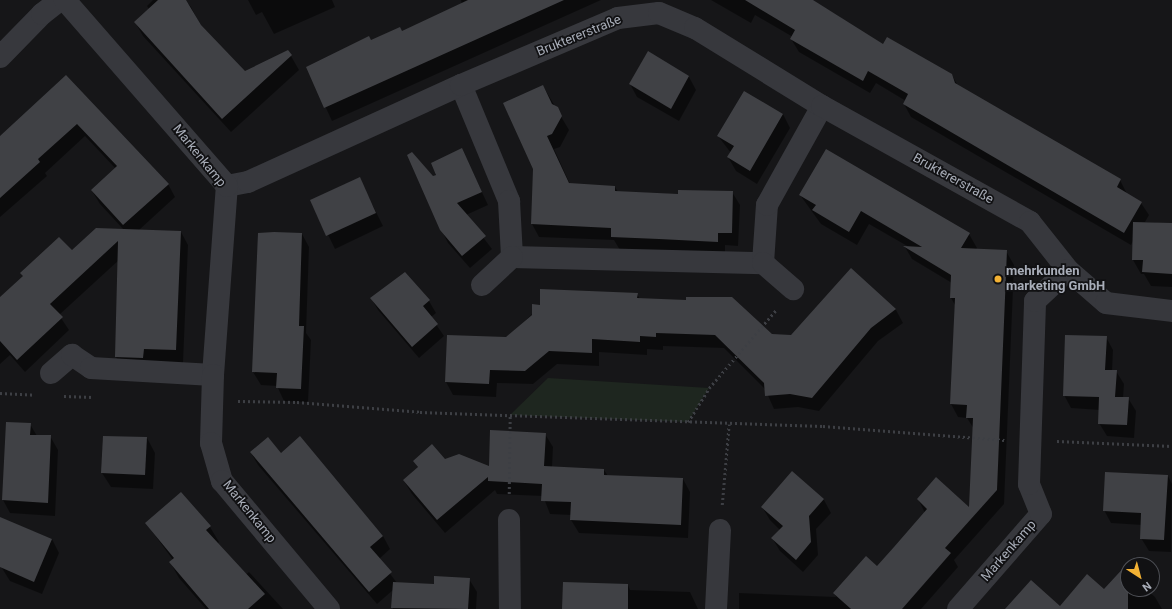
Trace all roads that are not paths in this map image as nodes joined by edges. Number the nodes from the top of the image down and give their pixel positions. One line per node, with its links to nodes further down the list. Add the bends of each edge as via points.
1 (60, 0): 3 (street, via 42,14)
2 (65, 0): 6 (street, Markenkamp)
3 (0, 57)
4 (461, 85): 5 (street, Bruktererstraße, via 618,18 659,13 695,28); 6 (street, Bruktererstraße, via 248,182); 7 (street, via 509,201)
5 (822, 106): 8 (street, via 767,205); 9 (street, Bruktererstraße, via 1030,222)
6 (227, 186): 14 (street, Markenkamp)
7 (512, 257): 8 (street); 10 (street)
8 (763, 263): 11 (street)
9 (1068, 270): 12 (street, Bruktererstraße, via 1106,303); 20 (street, Markenkamp, via 1036,301 1029,484 1041,514)
10 (482, 285)
11 (793, 289)
12 (1172, 311)
13 (51, 373): 14 (street, via 72,355 91,368)
14 (213, 374): 17 (street, Markenkamp, via 211,443 222,481)
15 (509, 520): 18 (street)
16 (720, 530): 19 (street)
17 (329, 609)
18 (510, 609)
19 (716, 609)
20 (958, 609)

